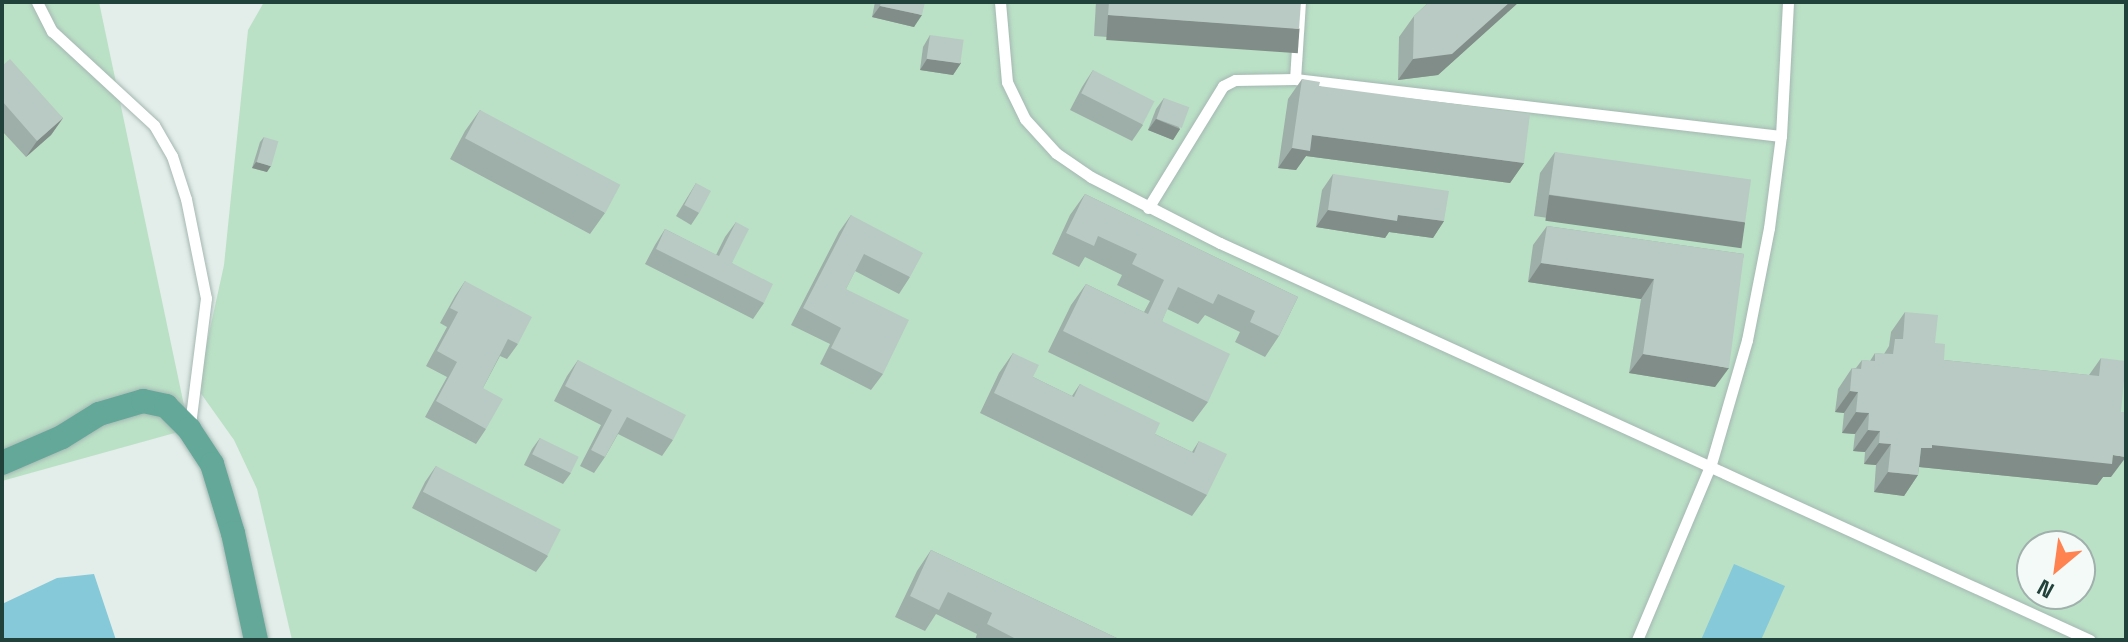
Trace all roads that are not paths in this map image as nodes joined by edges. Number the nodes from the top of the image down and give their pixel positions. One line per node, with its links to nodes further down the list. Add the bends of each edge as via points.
1 (37, 2): 8 (lane, via 52,31 154,125 172,156 206,298)
2 (1000, 2): 7 (lane, via 1007,82 1025,119 1068,161)
3 (1300, 2): 5 (lane)
4 (1788, 2): 6 (lane)
5 (1295, 79): 6 (lane); 7 (lane, via 1235,80 1223,86)
6 (1781, 136): 10 (lane, via 1747,340)
7 (1148, 208): 10 (lane)
8 (189, 429): 9 (main road, via 166,406 143,401 99,414); 11 (main road, via 212,464)
9 (2, 463)
10 (1711, 464): 12 (lane); 13 (lane)
11 (256, 640)
12 (1637, 640)
13 (2090, 640)

